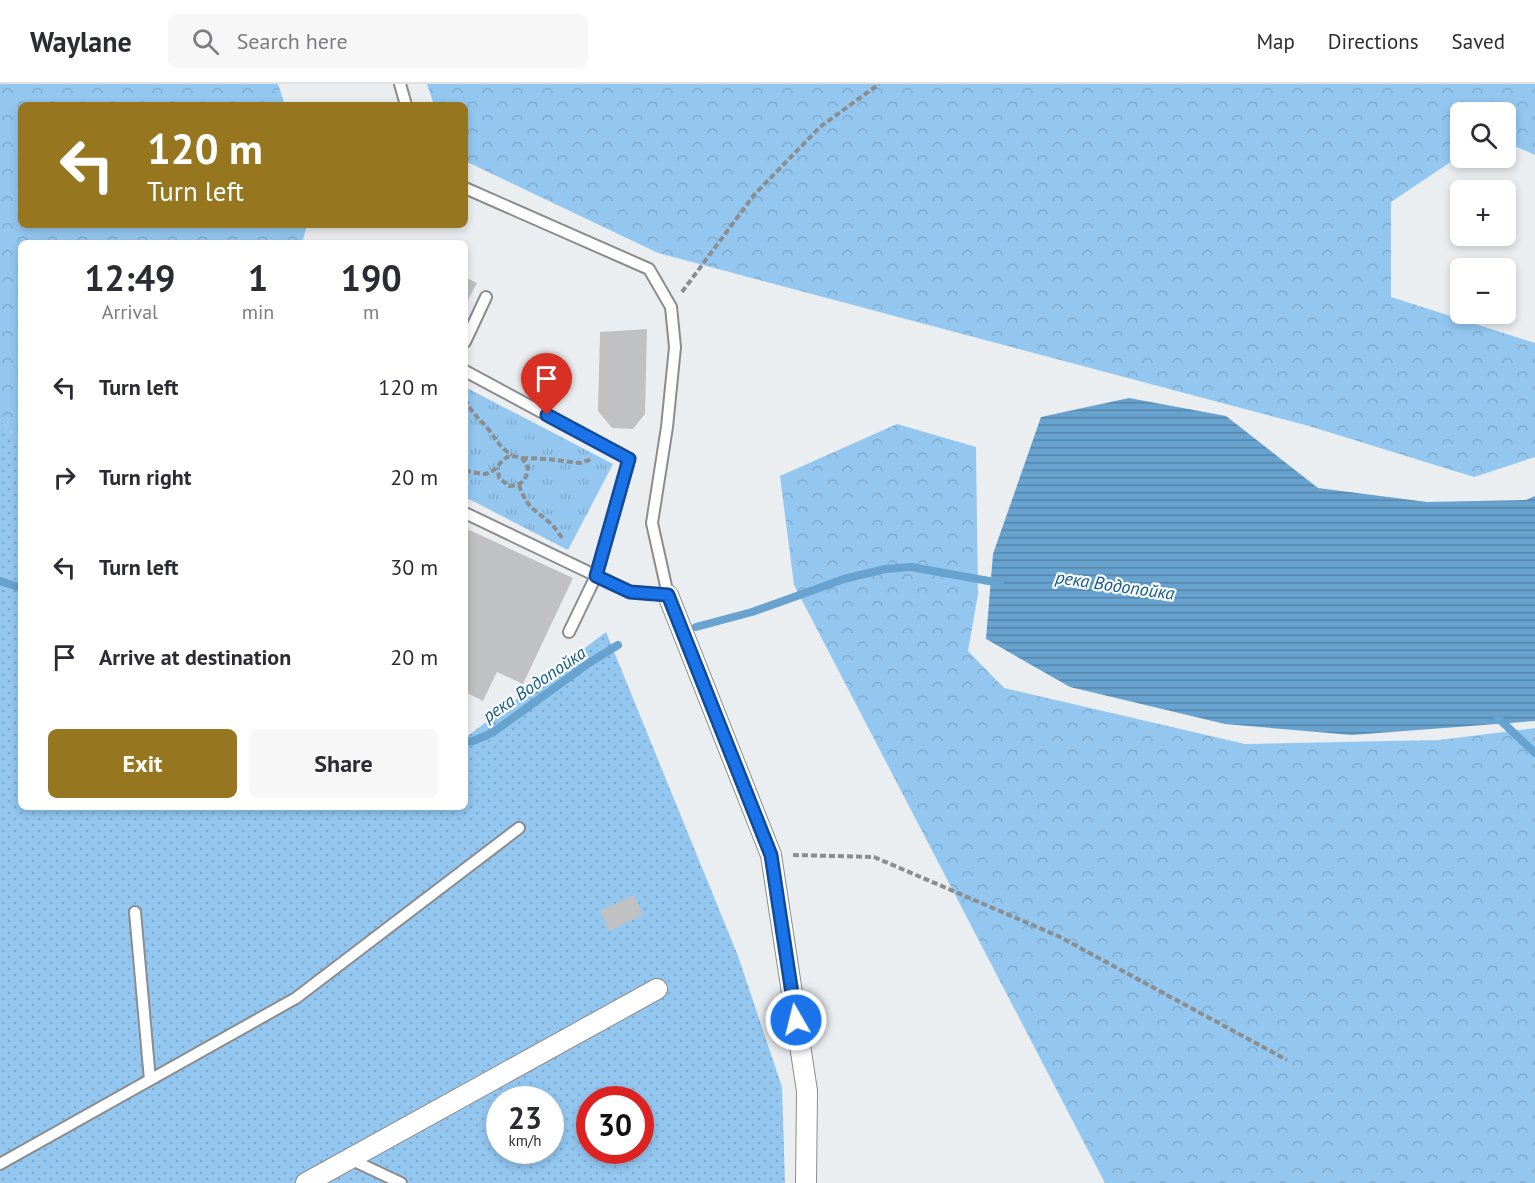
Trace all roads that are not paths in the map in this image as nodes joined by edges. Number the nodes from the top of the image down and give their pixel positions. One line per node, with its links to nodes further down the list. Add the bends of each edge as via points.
1 (400, 84): 2 (lane)
2 (405, 102)
3 (468, 189): 9 (lane, via 649,269 671,307 675,347 668,427 652,523)
4 (486, 297): 5 (lane)
5 (468, 336)
6 (468, 374): 8 (lane, via 629,459)
7 (468, 514): 8 (lane)
8 (596, 576): 9 (lane, via 630,592); 10 (lane)
9 (668, 595): 19 (street, via 771,855 807,1091)
10 (569, 632)
11 (519, 828): 14 (lane, via 296,998)
12 (135, 912): 14 (lane)
13 (657, 990): 15 (street)
14 (150, 1080): 16 (lane)
15 (350, 1159): 17 (street); 18 (lane)
16 (0, 1164)
17 (306, 1183)
18 (401, 1183)
19 (807, 1183)

